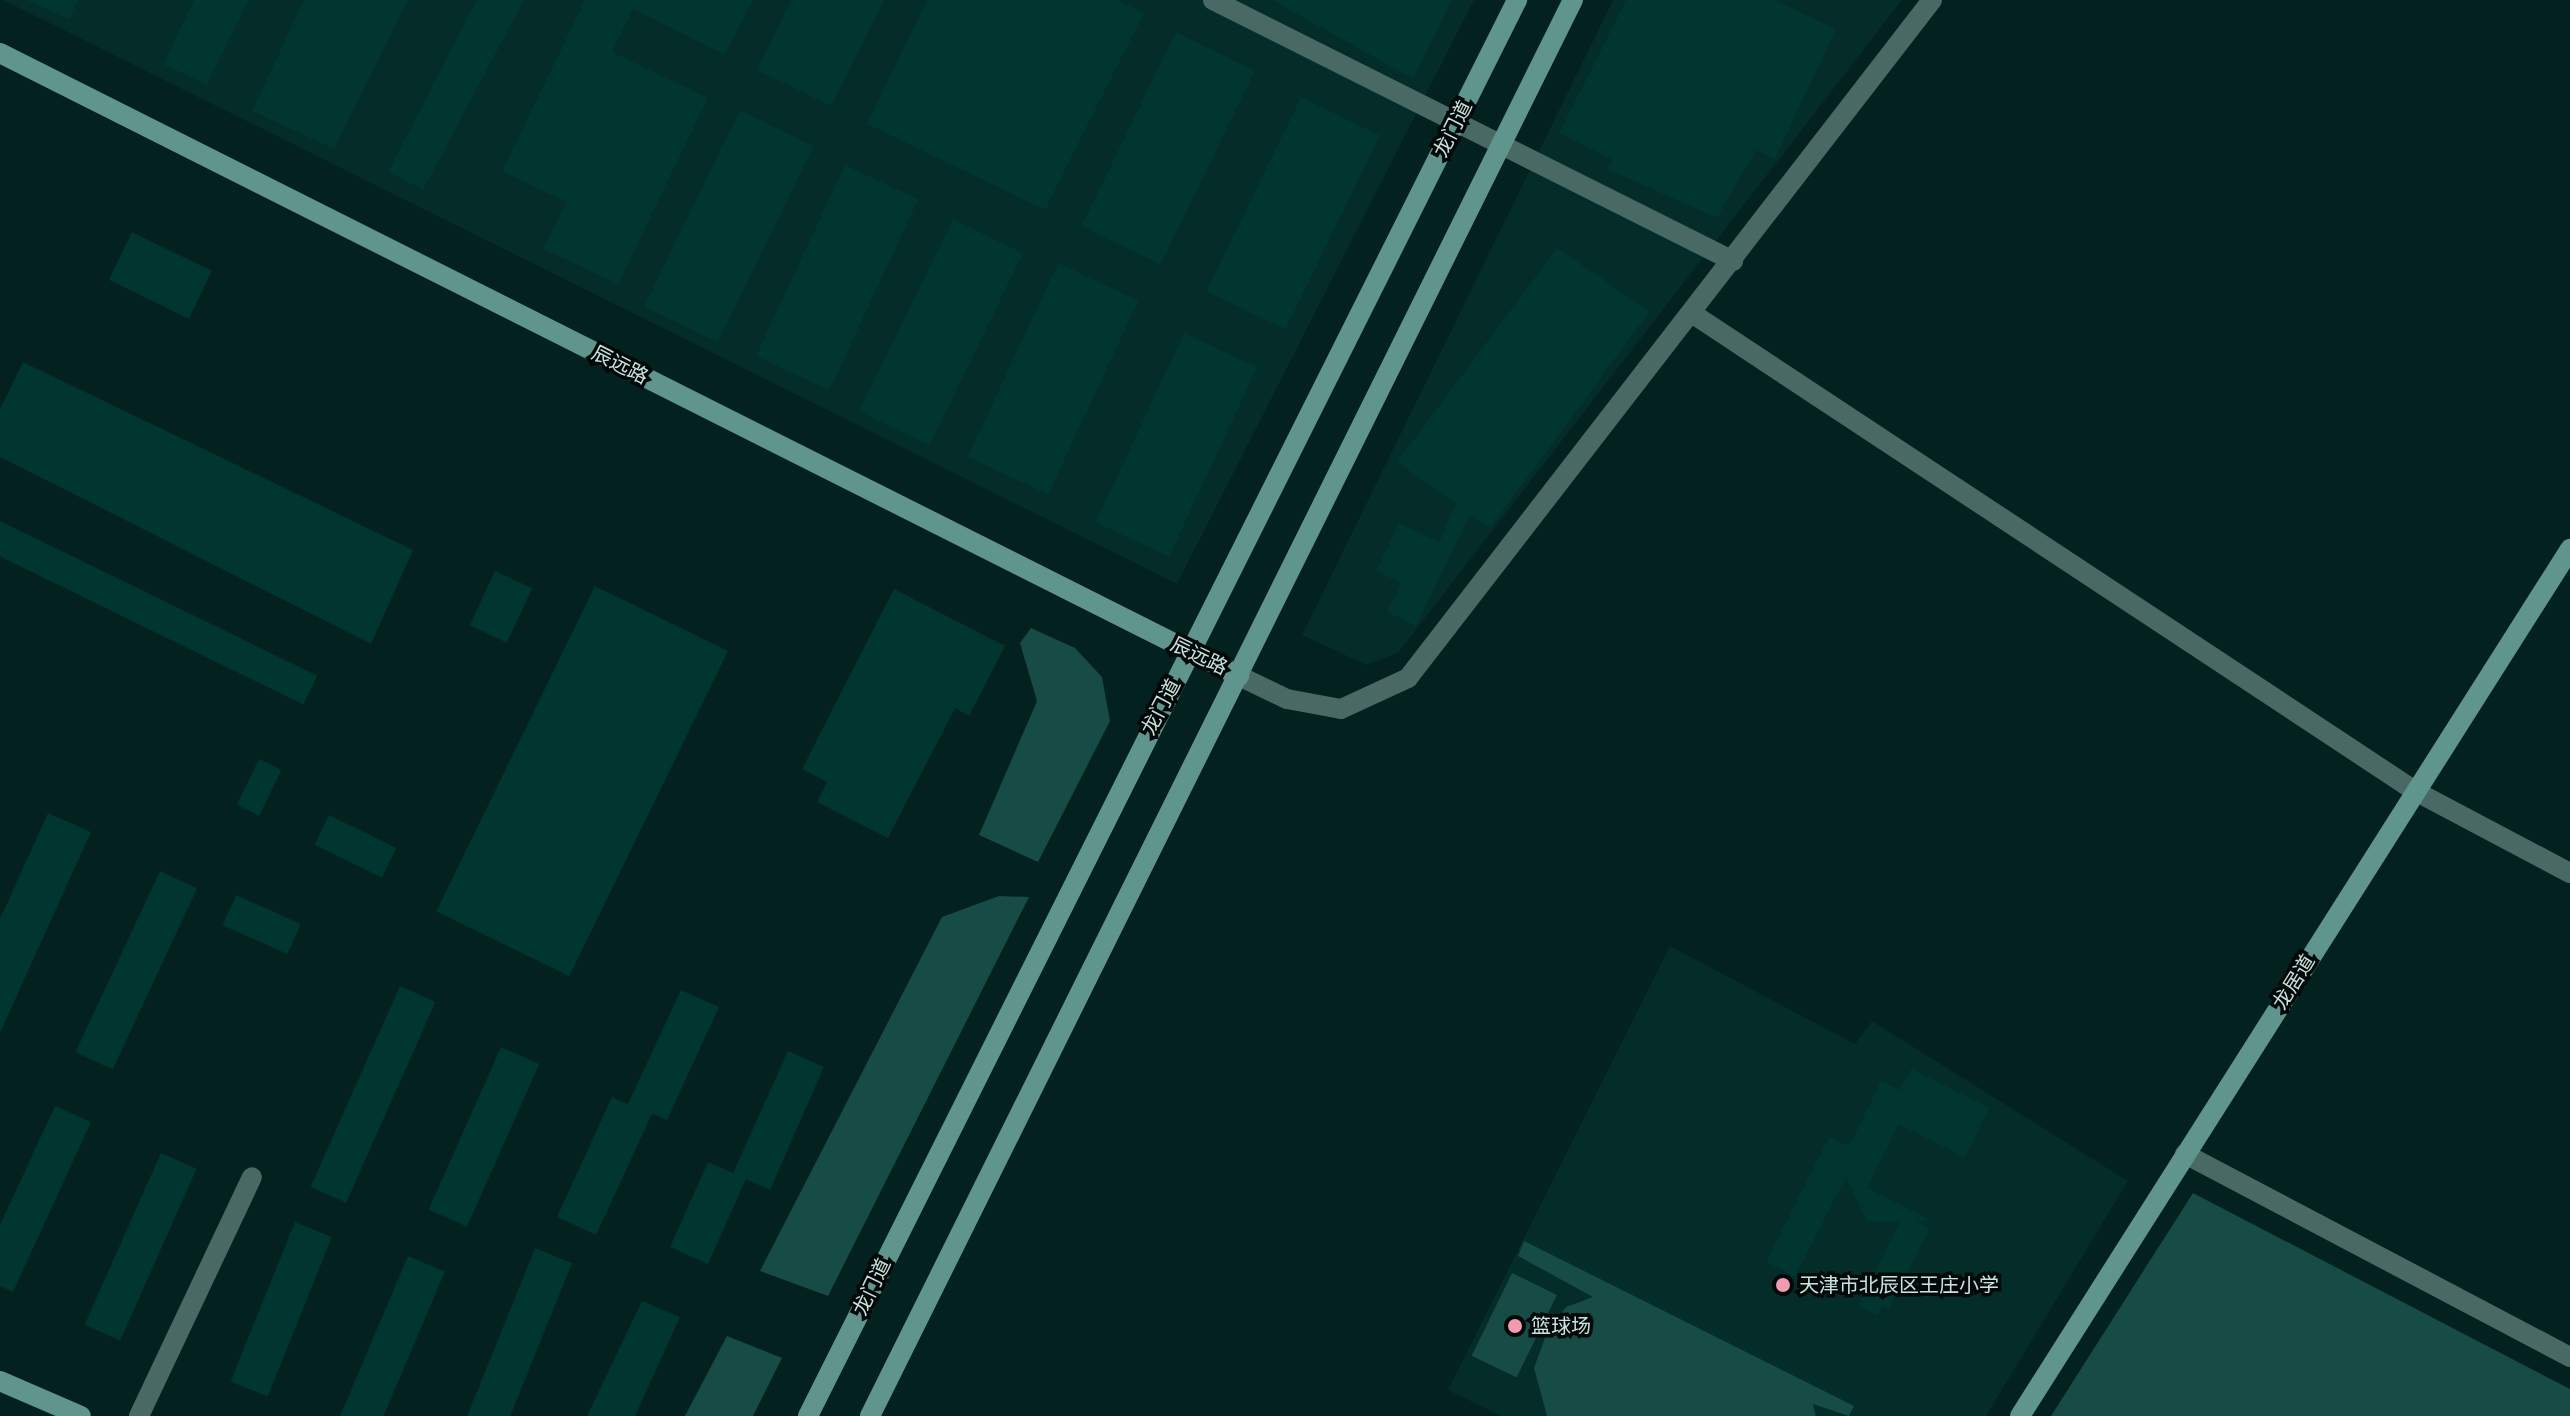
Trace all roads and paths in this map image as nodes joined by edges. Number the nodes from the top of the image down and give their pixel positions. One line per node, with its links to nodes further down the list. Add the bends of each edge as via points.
1 (1213, 0): 6 (street)
2 (1517, 0): 6 (main road, 龙门道)
3 (1573, 0): 7 (main road)
4 (1932, 0): 8 (street)
5 (0, 53): 11 (main road, 辰远路)
6 (1456, 123): 7 (street); 11 (main road, 龙门道)
7 (1500, 148): 8 (street); 12 (main road)
8 (1733, 261): 9 (street)
9 (1693, 314): 12 (street, via 1408,678 1341,709 1287,699); 13 (street)
10 (2570, 549): 13 (main road, 龙居道)
11 (1191, 652): 12 (main road, 辰远路); 21 (main road, 龙门道)
12 (1239, 676): 22 (main road)
13 (2415, 791): 14 (street); 15 (main road, 龙居道)
14 (2570, 873)
15 (2185, 1154): 17 (street); 23 (main road, 龙居道)
16 (252, 1177): 20 (street)
17 (2570, 1357)
18 (0, 1381): 19 (main road)
19 (81, 1416)
20 (139, 1416)
21 (808, 1416)
22 (870, 1416)
23 (2020, 1416)

